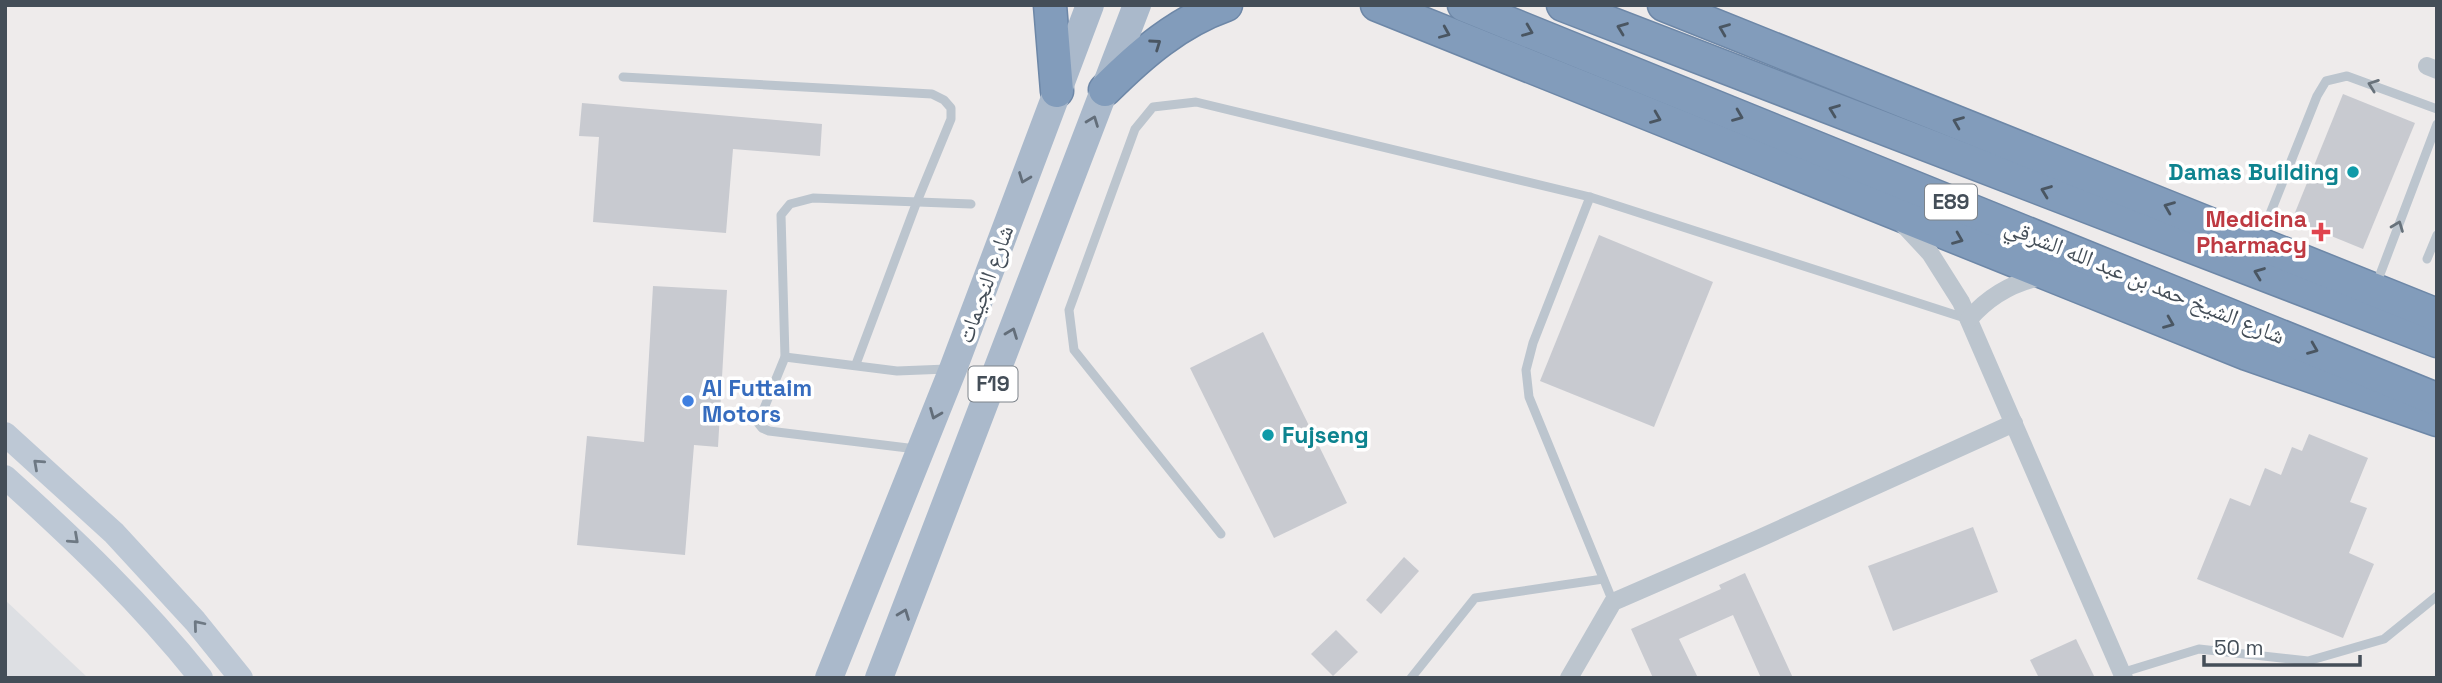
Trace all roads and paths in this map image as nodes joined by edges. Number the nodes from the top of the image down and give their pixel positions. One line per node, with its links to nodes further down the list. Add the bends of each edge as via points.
1 (1050, 5): 11 (highway)
2 (1090, 5): 11 (main road, شارع النجيمات / F19)
3 (1137, 5): 10 (main road, شارع النجيمات / F19)
4 (1226, 5): 10 (highway, one-way to 4, via 1140,55 1172,32)
5 (1464, 5): 29 (highway, شارع الشيخ حمد بن عبد الله الشرقي / E89, one-way to 29)
6 (1563, 5): 25 (highway, شارع الشيخ حمد بن عبد الله الشرقي / E89, one-way to 6)
7 (1373, 6): 17 (highway, one-way to 17)
8 (1672, 7): 19 (highway, one-way to 8)
9 (623, 77): 15 (lane, via 932,94 951,108 951,119)
10 (1105, 90): 43 (main road, شارع النجيمات / F19, one-way to 10)
11 (1058, 91): 28 (main road, شارع النجيمات / F19, one-way to 28)
12 (2437, 109): 19 (lane, one-way to 19, via 2347,76 2326,81)
13 (2437, 124): 22 (lane, one-way to 13)
14 (1590, 197): 24 (lane); 35 (lane, via 1196,102 1153,107 1135,129 1069,310 1074,350); 36 (lane, via 1526,370 1529,397)
15 (916, 204): 16 (lane); 26 (lane, via 813,198 785,209 781,215); 27 (lane)
16 (971, 204)
17 (1885, 210): 21 (highway, one-way to 21); 24 (street, via 1930,253)
18 (2437, 235): 20 (lane)
19 (2259, 242): 22 (highway)
20 (2427, 259)
21 (2050, 275): 24 (street, via 2008,287); 30 (highway, one-way to 30, via 2246,354)
22 (2374, 290): 23 (highway)
23 (2437, 315)
24 (1969, 319): 31 (street)
25 (2437, 341)
26 (785, 357): 27 (lane); 33 (lane, via 760,414 762,428)
27 (856, 364): 28 (lane, via 897,371)
28 (953, 369): 33 (main road, شارع النجيمات / F19, one-way to 33)
29 (2437, 399)
30 (2437, 420)
31 (2014, 423): 38 (street); 39 (street)
32 (5, 434): 41 (main road, one-way to 32, via 114,533)
33 (921, 450): 42 (main road, شارع النجيمات / F19)
34 (5, 477): 40 (main road, one-way to 40, via 98,562)
35 (1221, 534)
36 (1603, 579): 38 (lane); 44 (lane, via 1475,597)
37 (2437, 596): 39 (lane, via 2384,639 2308,661 2199,649)
38 (1613, 603): 45 (street)
39 (2123, 675)
40 (201, 678)
41 (241, 678)
42 (829, 678)
43 (879, 678)
44 (1410, 678)
45 (1569, 678)

